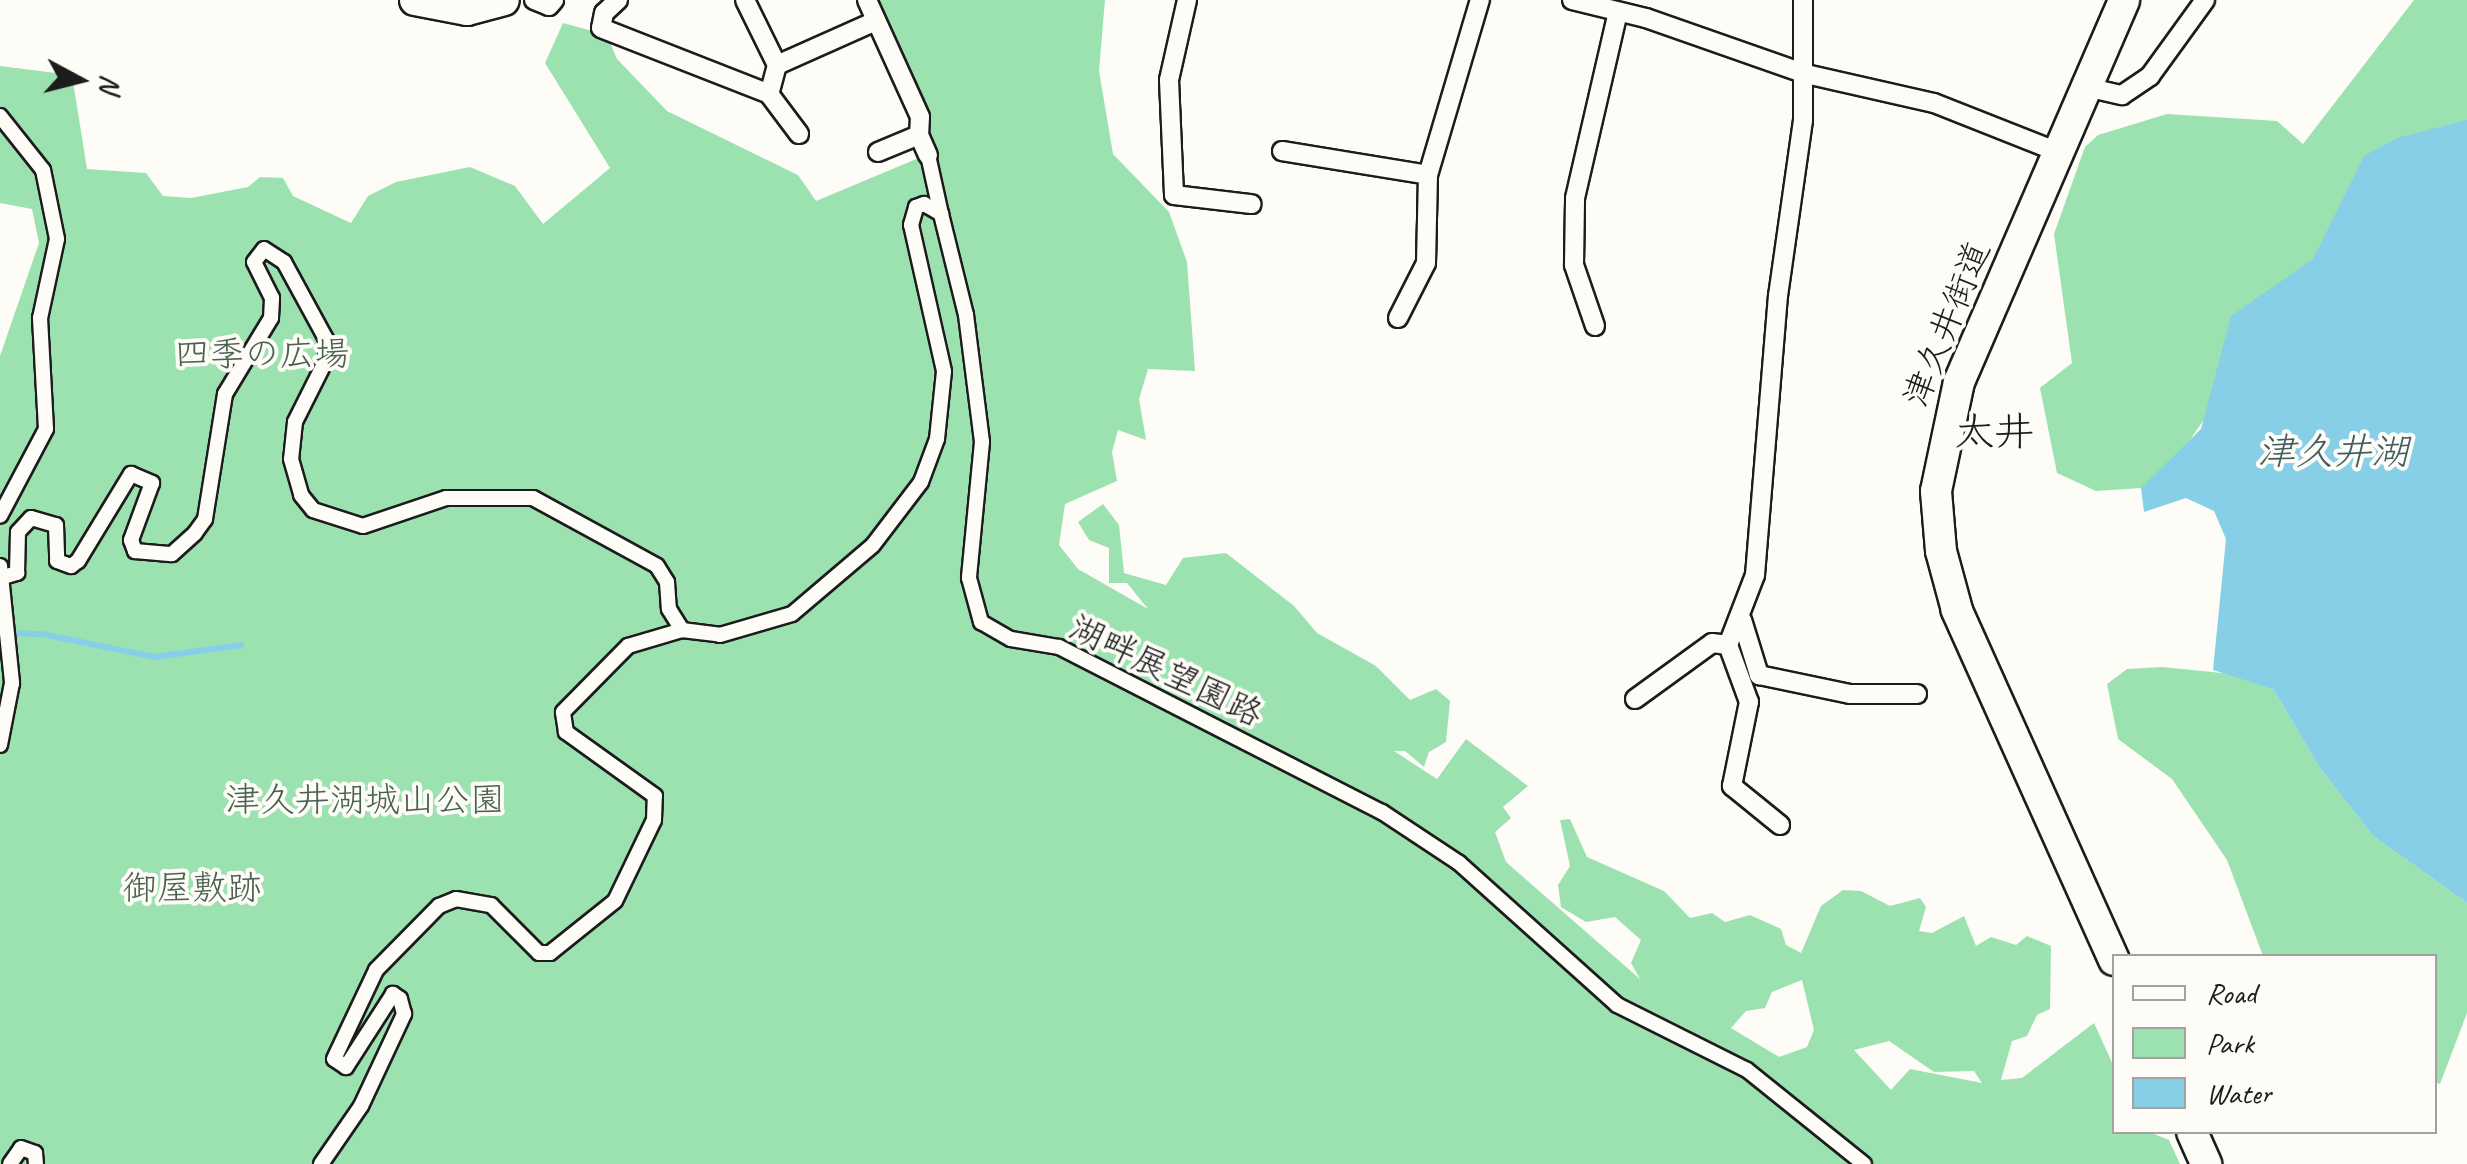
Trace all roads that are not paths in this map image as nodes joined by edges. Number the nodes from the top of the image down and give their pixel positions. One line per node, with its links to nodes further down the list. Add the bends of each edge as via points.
1 (415, 0): 2 (main road, via 467,10)
2 (504, 0)
3 (534, 0): 4 (street, via 548,6)
4 (554, 0)
5 (618, 0): 20 (street, via 604,13 601,28)
6 (745, 0): 17 (street)
7 (866, 0): 16 (street)
8 (1187, 0): 29 (street, via 1169,80 1174,195)
9 (1480, 0): 28 (street)
10 (1572, 0): 15 (street)
11 (1804, 0): 18 (street)
12 (2124, 0): 19 (main road, 津久井街道)
13 (2205, 0): 19 (street, via 2150,76 2122,94)
14 (1648, 9): 15 (street); 18 (street)
15 (1618, 12): 32 (street, via 1575,198 1574,266)
16 (876, 21): 17 (street); 23 (street, via 920,117)
17 (777, 65): 20 (street)
18 (1806, 74): 26 (street, via 1934,103); 35 (street, via 1778,296 1755,575)
19 (2086, 87): 26 (main road, 津久井街道)
20 (769, 94): 22 (street)
21 (0, 116): 33 (street, via 44,170 57,239 40,318 46,428)
22 (799, 134)
23 (918, 134): 25 (street); 27 (street)
24 (1282, 151): 28 (street)
25 (878, 152)
26 (2058, 152): 44 (main road, 津久井街道, via 1949,411 1936,472 1937,522 1963,624)
27 (928, 155): 30 (street)
28 (1428, 175): 31 (street, via 1426,263)
29 (1251, 204)
30 (940, 209): 36 (street, via 916,208 911,226 944,371 937,440 921,482 873,545 792,614 720,634); 49 (street, 湖畔展望園路, via 966,316 980,424 969,578 981,622 1012,639 1058,647 1382,812 1460,863 1618,1004 1747,1070)
31 (1398, 318)
32 (1595, 326)
33 (0, 516)
34 (2, 571): 36 (street, via 17,573 18,532 31,518 56,525 57,561 71,566 131,474 152,483 130,540 135,551 172,554 195,533 207,507 225,394 271,318 272,298 254,262 264,249 284,262 326,342 326,360 295,422 291,459 301,495 330,520 363,526 446,498 533,498 657,566); 40 (street, via 10,610 11,704)
35 (1742, 620): 37 (street); 38 (street, via 1760,675 1850,694)
36 (682, 630): 42 (street, via 622,652 562,712 560,723 655,796 654,820)
37 (1728, 645): 39 (street, via 1712,644); 41 (street, via 1748,702 1732,786)
38 (1917, 694)
39 (1635, 699)
40 (0, 744)
41 (1780, 825)
42 (620, 890): 43 (street); 48 (street, via 609,907 550,953 528,947 491,905 456,899 423,923 376,970 334,1059 346,1066 393,994 400,999 404,1014 361,1106)
43 (636, 899)
44 (2112, 956)
45 (2193, 1134): 50 (main road)
46 (10, 1164): 47 (street, via 22,1148 35,1153)
47 (36, 1164)
48 (321, 1164)
49 (1864, 1164)
50 (2206, 1164)

